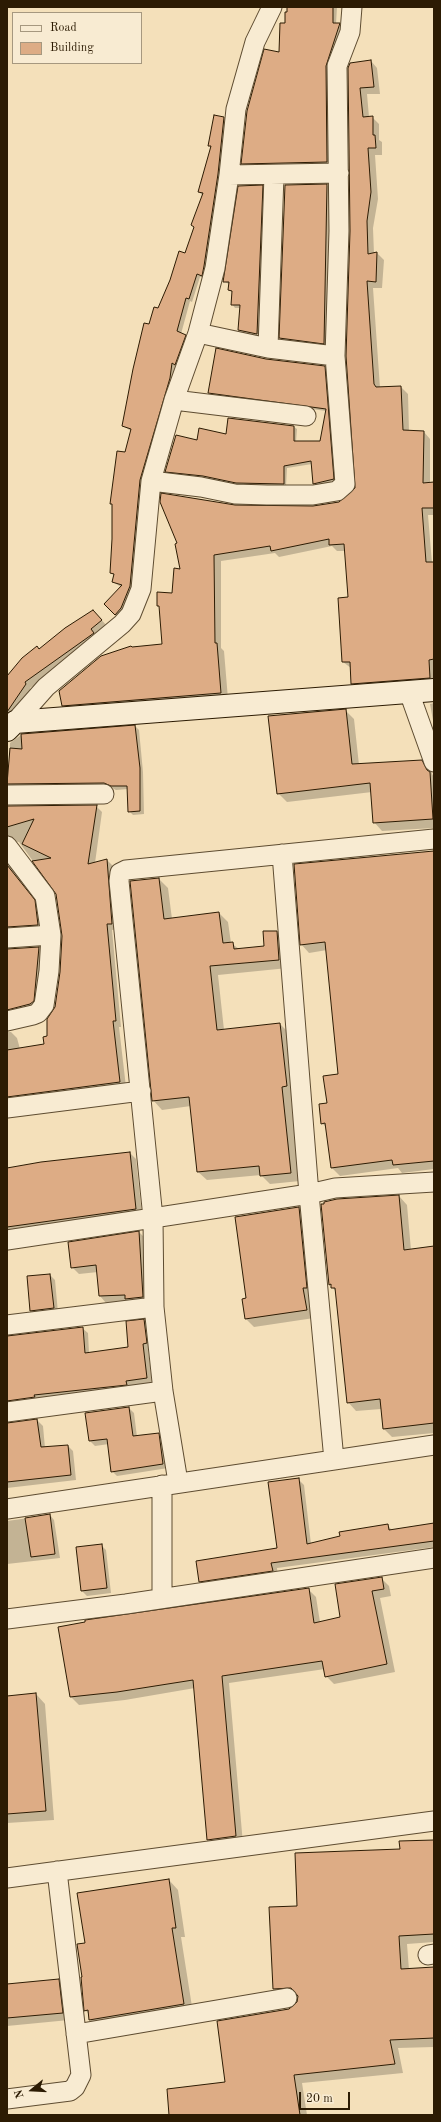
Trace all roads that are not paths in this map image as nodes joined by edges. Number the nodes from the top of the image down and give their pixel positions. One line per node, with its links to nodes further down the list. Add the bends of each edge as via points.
1 (272, 7): 4 (street, via 255,42 236,109)
2 (352, 7): 3 (street, via 350,32 337,66)
3 (339, 172): 5 (street); 8 (street)
4 (229, 175): 5 (street); 6 (street, via 215,268)
5 (274, 175): 7 (street)
6 (198, 333): 7 (street); 9 (street)
7 (268, 348): 8 (street)
8 (335, 356): 11 (street, via 345,484 337,492 267,496 235,494 201,486)
9 (174, 400): 10 (street); 11 (street)
10 (306, 416)
11 (151, 481): 14 (street, via 141,589 131,614 102,642 46,687)
12 (434, 690): 13 (street)
13 (409, 692): 14 (street); 15 (street)
14 (11, 726)
15 (434, 762)
16 (104, 794): 17 (street)
17 (7, 795)
18 (434, 839): 20 (street)
19 (7, 846): 21 (street, via 45,896)
20 (282, 854): 24 (street, via 126,870 120,873); 27 (street)
21 (51, 935): 22 (street); 23 (street, via 44,1005 38,1013)
22 (7, 938)
23 (7, 1020)
24 (141, 1091): 25 (street); 28 (street)
25 (7, 1108)
26 (434, 1182): 27 (street, via 335,1188)
27 (309, 1194): 28 (street); 35 (street)
28 (153, 1218): 29 (street); 30 (street)
29 (7, 1240)
30 (154, 1307): 31 (street); 32 (street)
31 (7, 1325)
32 (163, 1391): 33 (street); 36 (street)
33 (7, 1412)
34 (434, 1445): 35 (street)
35 (334, 1460): 36 (street)
36 (170, 1484): 37 (street); 39 (street)
37 (7, 1509)
38 (434, 1558): 39 (street)
39 (162, 1598): 40 (street)
40 (7, 1619)
41 (434, 1821): 42 (street)
42 (57, 1871): 43 (street); 45 (street)
43 (7, 1878)
44 (287, 1998): 45 (street)
45 (76, 2034): 46 (street, via 81,2075 75,2087 62,2092)
46 (7, 2099)

